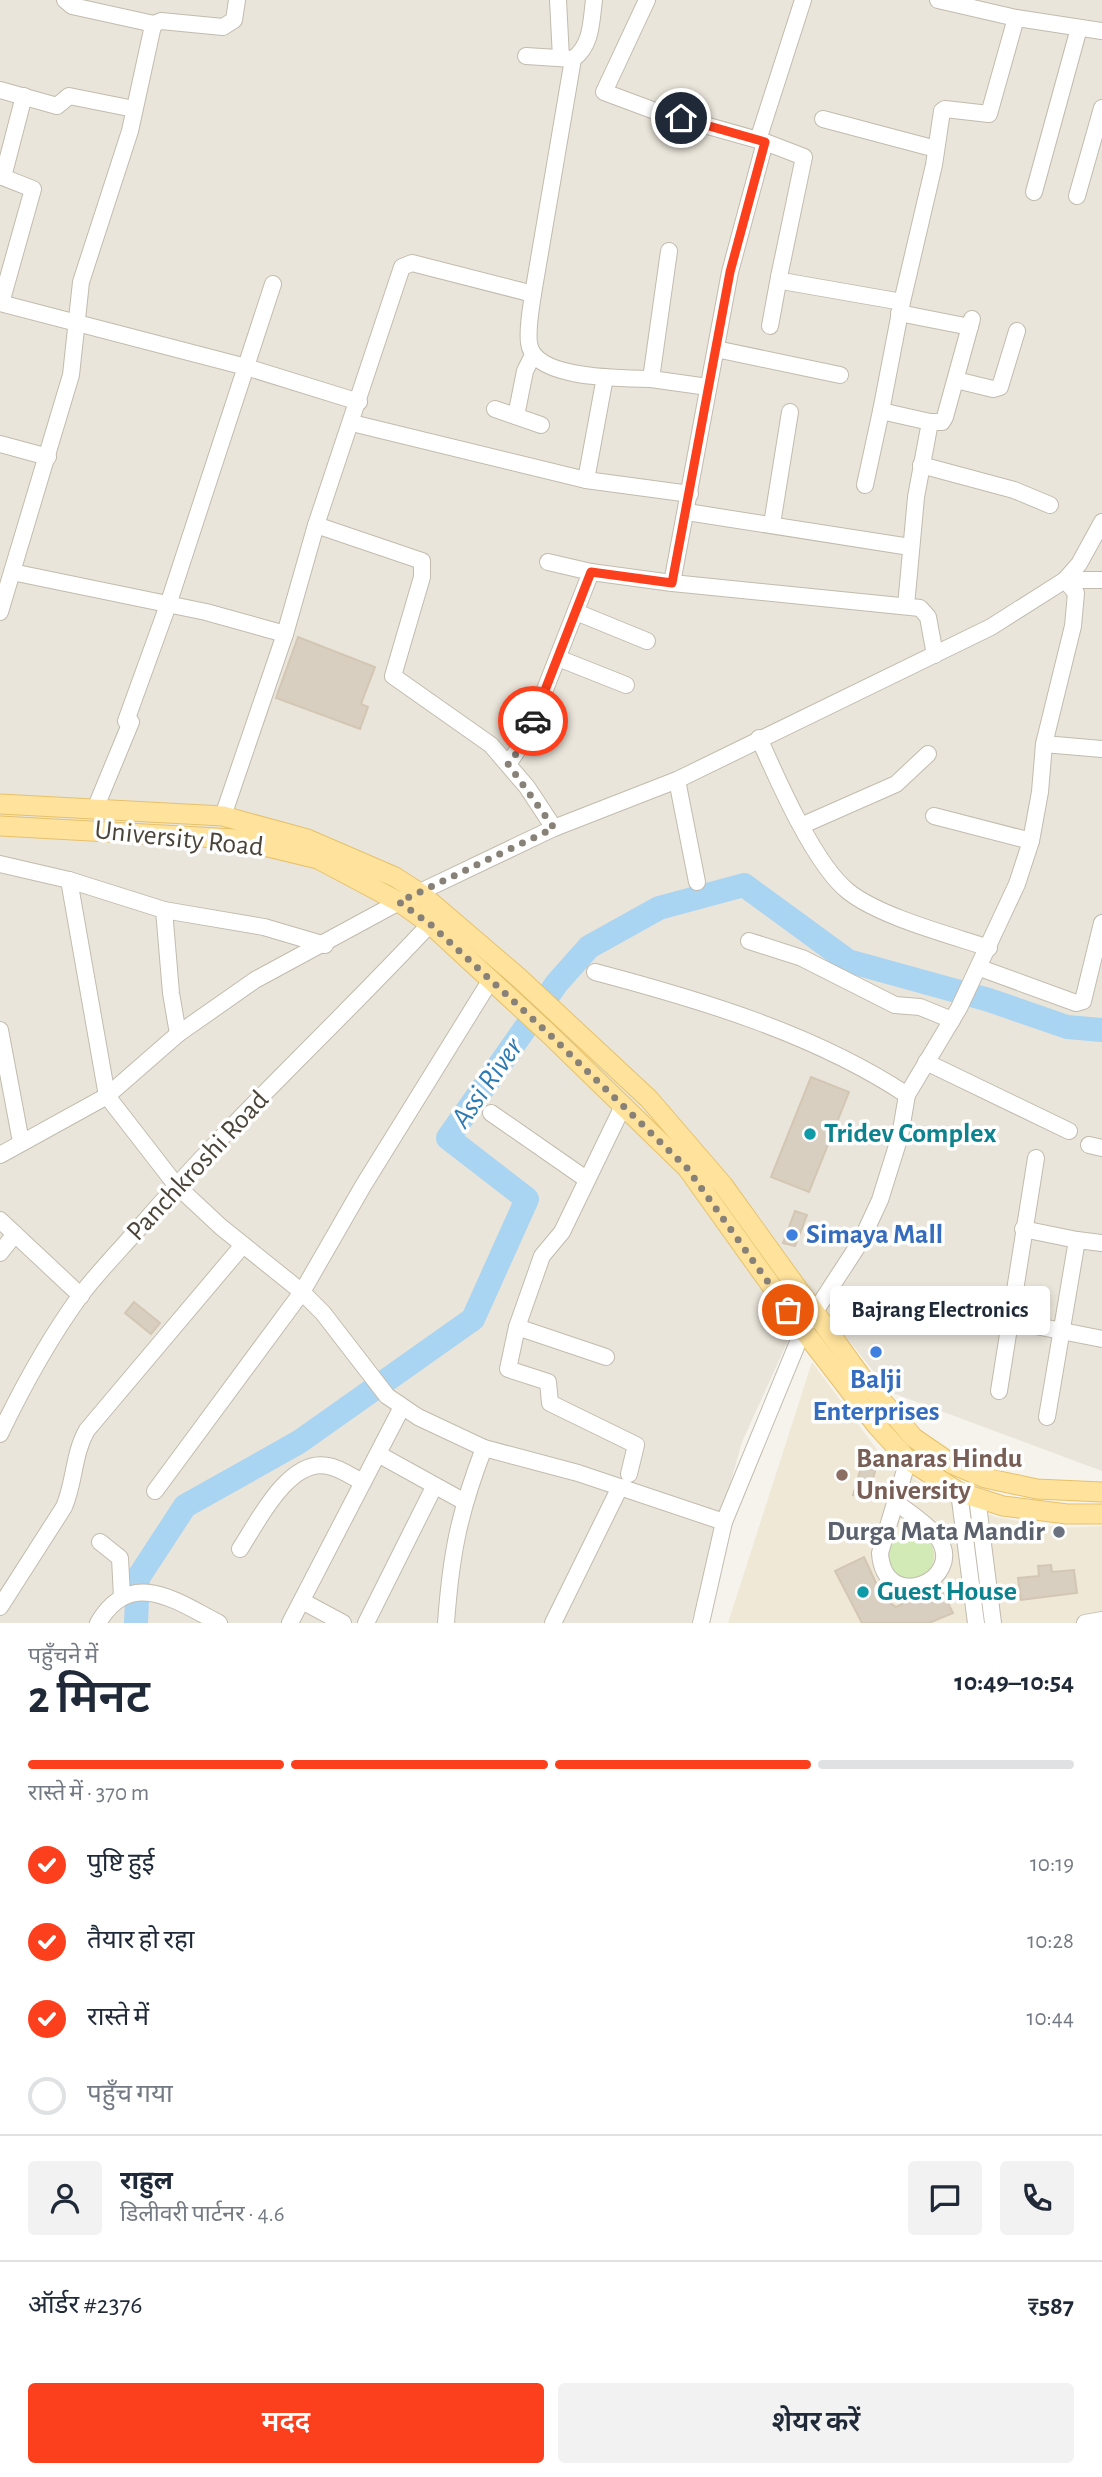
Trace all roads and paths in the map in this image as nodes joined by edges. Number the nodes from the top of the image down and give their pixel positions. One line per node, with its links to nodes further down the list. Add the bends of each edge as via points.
1 (65, 0): 10 (street, via 72,6)
2 (237, 0): 10 (street, via 234,20 223,27 168,21)
3 (558, 0): 14 (street)
4 (594, 0): 14 (street, via 585,47)
5 (647, 0): 20 (street, via 604,92)
6 (803, 0): 20 (street)
7 (938, 0): 8 (street)
8 (962, 3): 9 (street)
9 (1016, 18): 11 (street); 21 (street, via 989,114 945,109)
10 (155, 24): 18 (street)
11 (1079, 28): 12 (street); 23 (street)
12 (1102, 31)
13 (526, 56): 14 (street)
14 (567, 59): 28 (street)
15 (0, 90): 16 (street)
16 (24, 96): 18 (street, via 60,106 69,96); 22 (street)
17 (1102, 108): 24 (street)
18 (134, 109): 31 (street, via 81,282)
19 (823, 119): 21 (street)
20 (761, 141): 26 (street, via 804,157); 34 (street)
21 (936, 149): 30 (street)
22 (1, 176): 29 (street, via 29,185 33,196)
23 (1034, 192)
24 (1077, 196)
25 (669, 251): 39 (street)
26 (779, 277): 30 (street); 32 (street)
27 (273, 284): 36 (street)
28 (533, 294): 35 (street, via 528,344); 42 (street, via 406,264 398,274)
29 (1, 303): 31 (street)
30 (901, 308): 40 (street, via 971,323); 44 (street)
31 (75, 323): 36 (street); 51 (street, via 71,375)
32 (769, 326)
33 (1017, 331): 40 (street, via 1000,387)
34 (716, 349): 37 (street); 41 (street)
35 (533, 355): 38 (street, via 557,370); 46 (street)
36 (246, 367): 42 (street); 68 (street)
37 (840, 375)
38 (605, 377): 39 (street); 53 (street)
39 (651, 379): 41 (street)
40 (956, 380): 47 (street, via 946,417 942,422)
41 (708, 387): 55 (street)
42 (359, 402): 48 (street)
43 (495, 409): 46 (street)
44 (881, 411): 47 (street); 54 (street)
45 (790, 412): 59 (street)
46 (516, 416): 49 (street)
47 (930, 422): 52 (street)
48 (352, 424): 53 (street); 60 (street)
49 (541, 425)
50 (0, 444): 51 (street)
51 (48, 457): 63 (street)
52 (921, 465): 56 (street, via 1014,490); 61 (street)
53 (586, 480): 55 (street)
54 (864, 485)
55 (690, 494): 57 (street)
56 (1050, 505)
57 (687, 512): 59 (street); 67 (street)
58 (1102, 522): 65 (street)
59 (772, 524): 61 (street)
60 (316, 525): 72 (street); 81 (street, via 422,561 422,577 393,676 466,725)
61 (909, 547): 69 (street)
62 (548, 562): 64 (street)
63 (12, 572): 68 (street); 70 (street)
64 (591, 572): 67 (street); 71 (street)
65 (1065, 580): 66 (street); 74 (street, via 1024,608); 78 (street, via 1076,593 1076,609)
66 (1102, 580)
67 (672, 583): 69 (street)
68 (168, 604): 72 (street); 84 (street)
69 (906, 606): 74 (street, via 926,612)
70 (0, 612)
71 (576, 612): 73 (street); 75 (street)
72 (285, 634): 85 (street)
73 (647, 641)
74 (935, 655): 77 (street)
75 (558, 658): 76 (street); 81 (street, via 526,738)
76 (626, 685)
77 (760, 738): 82 (street); 87 (street)
78 (1044, 744): 79 (street); 90 (street)
79 (1102, 748)
80 (928, 754): 87 (street, via 896,784)
81 (508, 764): 89 (street)
82 (677, 780): 89 (street); 93 (street)
83 (0, 804): 84 (main road)
84 (95, 809): 85 (main road)
85 (223, 816): 94 (main road, via 343,852)
86 (934, 816): 90 (street)
87 (803, 825): 101 (street, via 831,874 849,892)
88 (0, 826): 95 (main road, University Road, via 235,839 318,859)
89 (554, 828): 94 (street)
90 (1031, 841): 101 (street)
91 (0, 864): 92 (street)
92 (69, 880): 96 (street); 111 (street)
93 (696, 882)
94 (420, 893): 95 (street); 129 (main road, via 649,1099 689,1143)
95 (399, 902): 98 (main road, University Road); 100 (street)
96 (164, 910): 100 (street, via 264,927); 108 (street)
97 (1102, 923): 102 (street)
98 (430, 924): 105 (main road, University Road); 119 (street, Panchkroshi Road)
99 (749, 941): 106 (street, via 802,958 895,1005)
100 (325, 945): 108 (street, via 255,980)
101 (989, 948): 104 (street)
102 (1099, 951): 104 (street, via 1087,996 1076,1003)
103 (596, 972): 110 (street, via 755,1021 878,1075)
104 (976, 974): 106 (street)
105 (490, 981): 112 (main road, University Road); 127 (street)
106 (956, 1014): 109 (street)
107 (0, 1030): 115 (street)
108 (178, 1034): 111 (street)
109 (926, 1062): 110 (street); 114 (street)
110 (907, 1095): 129 (street, via 880,1200 861,1241)
111 (107, 1096): 115 (street); 119 (street)
112 (623, 1106): 118 (street); 132 (main road, University Road, via 687,1168)
113 (491, 1113): 118 (street)
114 (1069, 1131)
115 (21, 1142): 116 (street)
116 (0, 1155)
117 (1036, 1158): 121 (street)
118 (586, 1179): 131 (street, via 562,1233 542,1256)
119 (176, 1185): 125 (street); 128 (street, Panchkroshi Road)
120 (0, 1220): 122 (street)
121 (1023, 1228): 123 (street); 130 (street)
122 (15, 1234): 126 (street); 128 (street)
123 (1077, 1240): 124 (street); 133 (street)
124 (1102, 1243)
125 (243, 1245): 127 (street); 157 (street, via 87,1430 76,1453 64,1507)
126 (0, 1253)
127 (302, 1292): 137 (street, via 387,1396); 146 (street)
128 (81, 1296): 139 (street, Panchkroshi Road, via 32,1371)
129 (816, 1311): 132 (street); 147 (main road, via 867,1385 930,1451 985,1478 1037,1489)
130 (1011, 1321): 133 (street); 136 (street)
131 (517, 1327): 135 (street); 143 (street, via 508,1369 548,1382 550,1404 636,1445)
132 (803, 1330): 142 (main road, University Road); 152 (street)
133 (1060, 1332): 134 (street); 138 (street)
134 (1102, 1339)
135 (606, 1357)
136 (999, 1391)
137 (402, 1407): 140 (street); 141 (street)
138 (1046, 1417)
139 (0, 1434)
140 (484, 1448): 143 (street); 149 (street)
141 (378, 1454): 144 (street); 145 (street)
142 (908, 1460): 148 (main road, University Road); 150 (street)
143 (625, 1480): 152 (street); 165 (street)
144 (363, 1482): 154 (street, via 330,1466 295,1475 276,1493); 156 (street)
145 (434, 1487): 149 (street); 163 (street)
146 (155, 1491)
147 (1102, 1492)
148 (968, 1494): 151 (main road, University Road, via 1003,1506); 167 (street); 168 (street)
149 (463, 1502): 164 (street)
150 (896, 1502): 150 (street, via 930,1531 942,1548 936,1576 919,1586 900,1585 885,1573 881,1563)
151 (1102, 1514)
152 (724, 1522): 166 (street)
153 (100, 1542): 155 (street, via 120,1558)
154 (240, 1549)
155 (124, 1596): 159 (street, via 111,1603); 160 (street, via 148,1591 161,1594)
156 (302, 1601): 161 (street); 162 (street)
157 (0, 1607)
158 (1102, 1620): 169 (street)
159 (97, 1623)
160 (219, 1623)
161 (290, 1623)
162 (343, 1623)
163 (366, 1623)
164 (446, 1623)
165 (553, 1623)
166 (701, 1623)
167 (976, 1623)
168 (993, 1623)
169 (1084, 1623)

